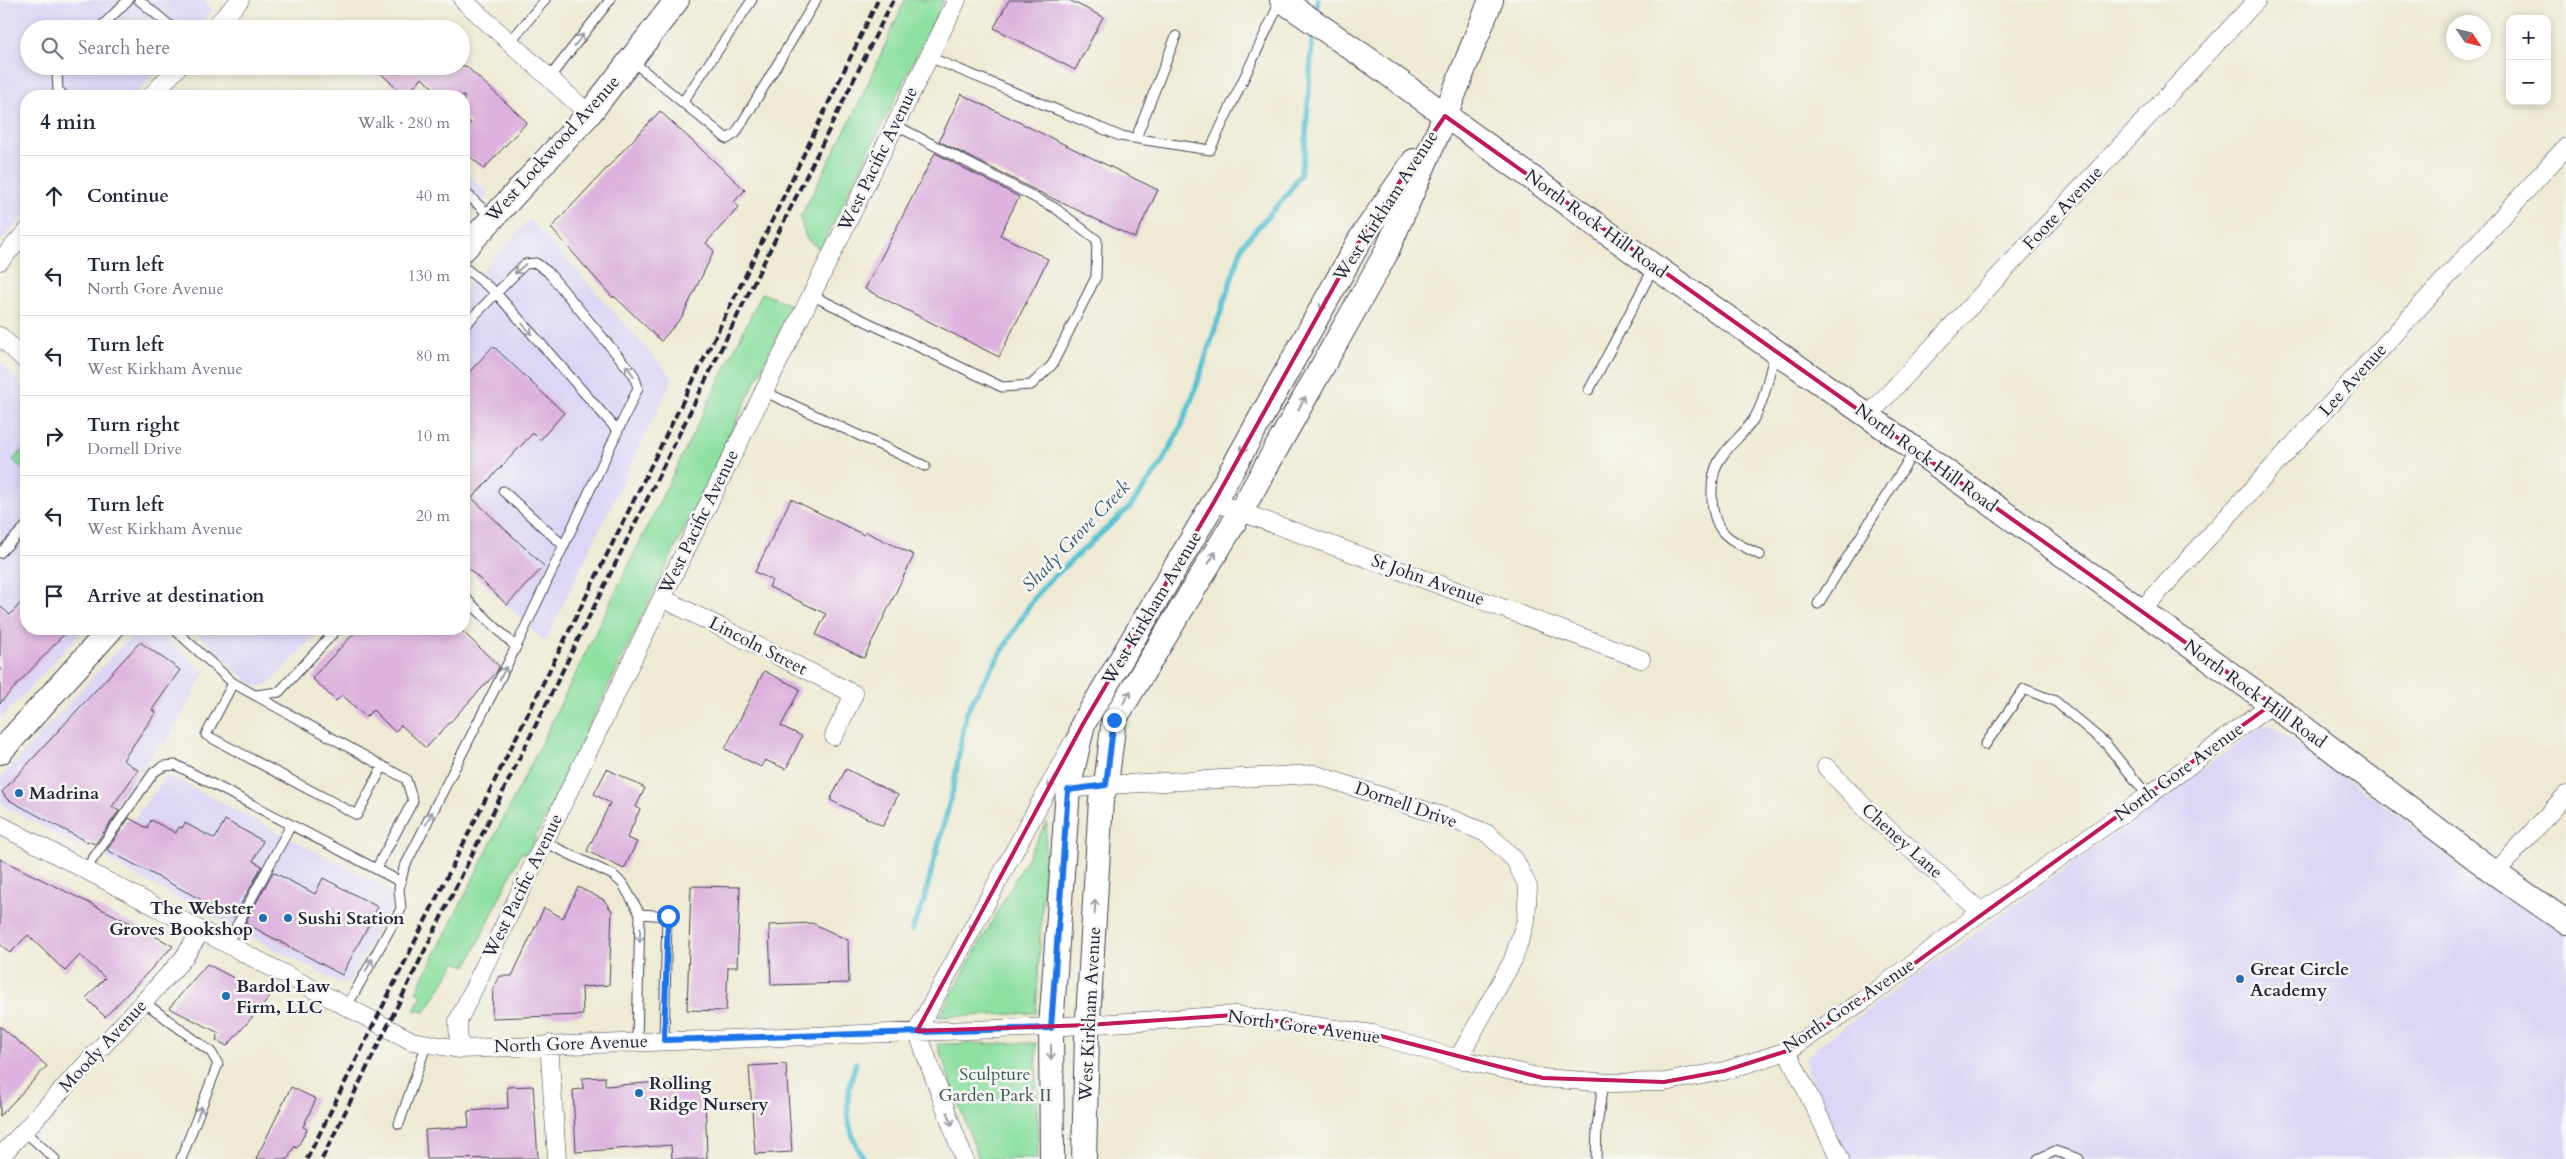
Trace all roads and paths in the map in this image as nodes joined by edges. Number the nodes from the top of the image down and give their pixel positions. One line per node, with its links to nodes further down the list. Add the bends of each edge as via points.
1 (128, 0): 14 (lane)
2 (139, 0): 15 (lane)
3 (240, 0): 16 (street)
4 (463, 0): 18 (street)
5 (545, 0): 18 (lane)
6 (610, 0): 23 (lane, one-way to 6)
7 (677, 0): 20 (street, West Lockwood Avenue)
8 (752, 0): 26 (lane)
9 (816, 0): 26 (lane, via 736,133 727,139)
10 (957, 0): 19 (street, West Pacific Avenue)
11 (1491, 0): 28 (street, West Kirkham Avenue)
12 (2257, 0): 47 (street, Foote Avenue)
13 (1286, 3): 28 (street, North Rock Hill Road); 30 (lane, via 1210,150)
14 (109, 20)
15 (163, 20)
16 (222, 20)
17 (1176, 36): 30 (lane)
18 (509, 43): 23 (street)
19 (929, 57): 29 (street, West Pacific Avenue); 30 (lane, via 1120,136)
20 (631, 60): 26 (lane); 27 (street, West Lockwood Avenue)
21 (57, 75): 24 (lane)
22 (171, 75): 25 (street)
23 (549, 78): 27 (street)
24 (58, 90)
25 (157, 90)
26 (682, 103)
27 (589, 114): 33 (street, West Lockwood Avenue)
28 (1445, 116): 37 (street, North Rock Hill Road); 52 (street, West Kirkham Avenue, one-way to 52, via 1361,238); 53 (street, West Kirkham Avenue, one-way to 28, via 1385,255)
29 (895, 125): 40 (street, West Pacific Avenue); 40 (lane, via 1055,208 1097,240 1096,277 1052,365 1031,385 1002,387)
30 (1136, 138)
31 (2566, 147): 61 (street, Lee Avenue)
32 (470, 197): 33 (lane)
33 (492, 218): 35 (street, West Lockwood Avenue)
34 (20, 239): 36 (street)
35 (470, 242)
36 (0, 261)
37 (1654, 267): 43 (street, North Rock Hill Road); 45 (lane)
38 (470, 272): 39 (lane)
39 (495, 292): 41 (lane); 48 (lane, one-way to 48); 48 (lane, one-way to 39, via 638,388 634,375 548,272 536,263 525,264)
40 (811, 295): 46 (street, West Pacific Avenue)
41 (470, 319)
42 (0, 336): 44 (street)
43 (1776, 351): 47 (street, North Rock Hill Road); 57 (lane, via 1754,418 1722,455 1712,486 1711,512 1716,526 1734,542)
44 (20, 354)
45 (1589, 390)
46 (763, 392): 50 (lane); 58 (street, West Pacific Avenue)
47 (1868, 416): 49 (street, North Rock Hill Road)
48 (618, 431): 55 (lane)
49 (1915, 450): 60 (lane); 61 (street, North Rock Hill Road)
50 (925, 466)
51 (503, 491): 55 (lane)
52 (1214, 502): 53 (street, St John Avenue); 70 (street, West Kirkham Avenue)
53 (1241, 511): 66 (street, St John Avenue); 76 (street, West Kirkham Avenue, one-way to 53, via 1114,720)
54 (20, 532): 56 (lane)
55 (564, 546): 65 (lane)
56 (0, 553)
57 (1760, 555)
58 (662, 598): 71 (street, Lincoln Street, via 854,694); 82 (street, West Pacific Avenue)
59 (470, 603): 65 (lane)
60 (1818, 604)
61 (2140, 612): 69 (street, North Rock Hill Road)
62 (106, 635): 73 (street)
63 (181, 635): 67 (lane)
64 (331, 635): 68 (lane, via 279,692)
65 (516, 647): 86 (lane, one-way to 65, via 404,868)
66 (1641, 659)
67 (233, 683): 68 (lane); 74 (lane, via 206,735 357,815)
68 (256, 695): 74 (lane)
69 (2272, 704): 79 (street, North Gore Avenue); 85 (street, North Rock Hill Road)
70 (1083, 724): 77 (street, West Kirkham Avenue); 96 (street, one-way to 96)
71 (834, 736)
72 (1985, 745): 79 (lane, via 2024,689 2055,701 2106,744)
73 (1, 749)
74 (383, 766): 83 (lane, via 406,779 413,801)
75 (1826, 767): 87 (street, Cheney Lane, via 1868,812)
76 (1106, 785): 77 (street, Dornell Drive); 94 (street, West Kirkham Avenue, one-way to 76, via 1101,800); 103 (street, Dornell Drive, via 1314,774 1488,834 1515,860 1528,886 1526,920 1514,960)
77 (1068, 790): 95 (street, West Kirkham Avenue)
78 (2566, 795): 85 (street)
79 (2148, 796): 87 (street, North Gore Avenue)
80 (0, 825): 84 (street, North Gore Avenue)
81 (291, 825): 83 (lane); 84 (lane, via 176,765 164,766 154,772); 91 (lane)
82 (544, 842): 88 (lane, via 613,875); 101 (street, West Pacific Avenue, via 458,1021)
83 (376, 869): 86 (lane)
84 (85, 870): 90 (street, North Gore Avenue)
85 (2495, 873): 89 (street, North Rock Hill Road)
86 (401, 882): 93 (lane, one-way to 86, via 400,909)
87 (1981, 912): 102 (street, North Gore Avenue, via 1864,1000)
88 (640, 914): 97 (lane, via 668,916); 98 (lane, one-way to 98)
89 (2566, 922)
90 (201, 931): 91 (street, North Gore Avenue); 92 (street, Moody Avenue, via 183,959)
91 (227, 944): 93 (street, North Gore Avenue)
92 (144, 1002): 106 (street, Moody Avenue); 109 (lane, one-way to 92, via 218,1064 211,1052)
93 (346, 1008): 99 (street, North Gore Avenue, via 412,1041)
94 (1088, 1026): 95 (street, North Gore Avenue); 103 (street, North Gore Avenue, via 1234,1015 1373,1034); 113 (street, West Kirkham Avenue)
95 (1051, 1028): 96 (street, North Gore Avenue); 112 (street, West Kirkham Avenue, one-way to 112)
96 (917, 1031): 97 (street, North Gore Avenue); 111 (street, one-way to 111)
97 (664, 1040): 98 (street, North Gore Avenue)
98 (637, 1041): 100 (street, North Gore Avenue)
99 (427, 1043): 101 (street, North Gore Avenue); 105 (lane)
100 (549, 1044): 101 (street, North Gore Avenue); 110 (street)
101 (459, 1049)
102 (1787, 1051): 104 (street, North Gore Avenue, via 1724,1071 1664,1082); 115 (street)
103 (1458, 1059): 104 (street, North Gore Avenue, via 1543,1078)
104 (1603, 1082): 114 (lane)
105 (398, 1124)
106 (24, 1131): 107 (street, Moody Avenue); 108 (lane)
107 (0, 1157)
108 (55, 1159)
109 (181, 1159)
110 (557, 1159)
111 (964, 1159)
112 (1052, 1159)
113 (1084, 1159)
114 (1596, 1159)
115 (1840, 1159)
116 (2038, 1159): 117 (lane, via 2055,1151)
117 (2079, 1159)

